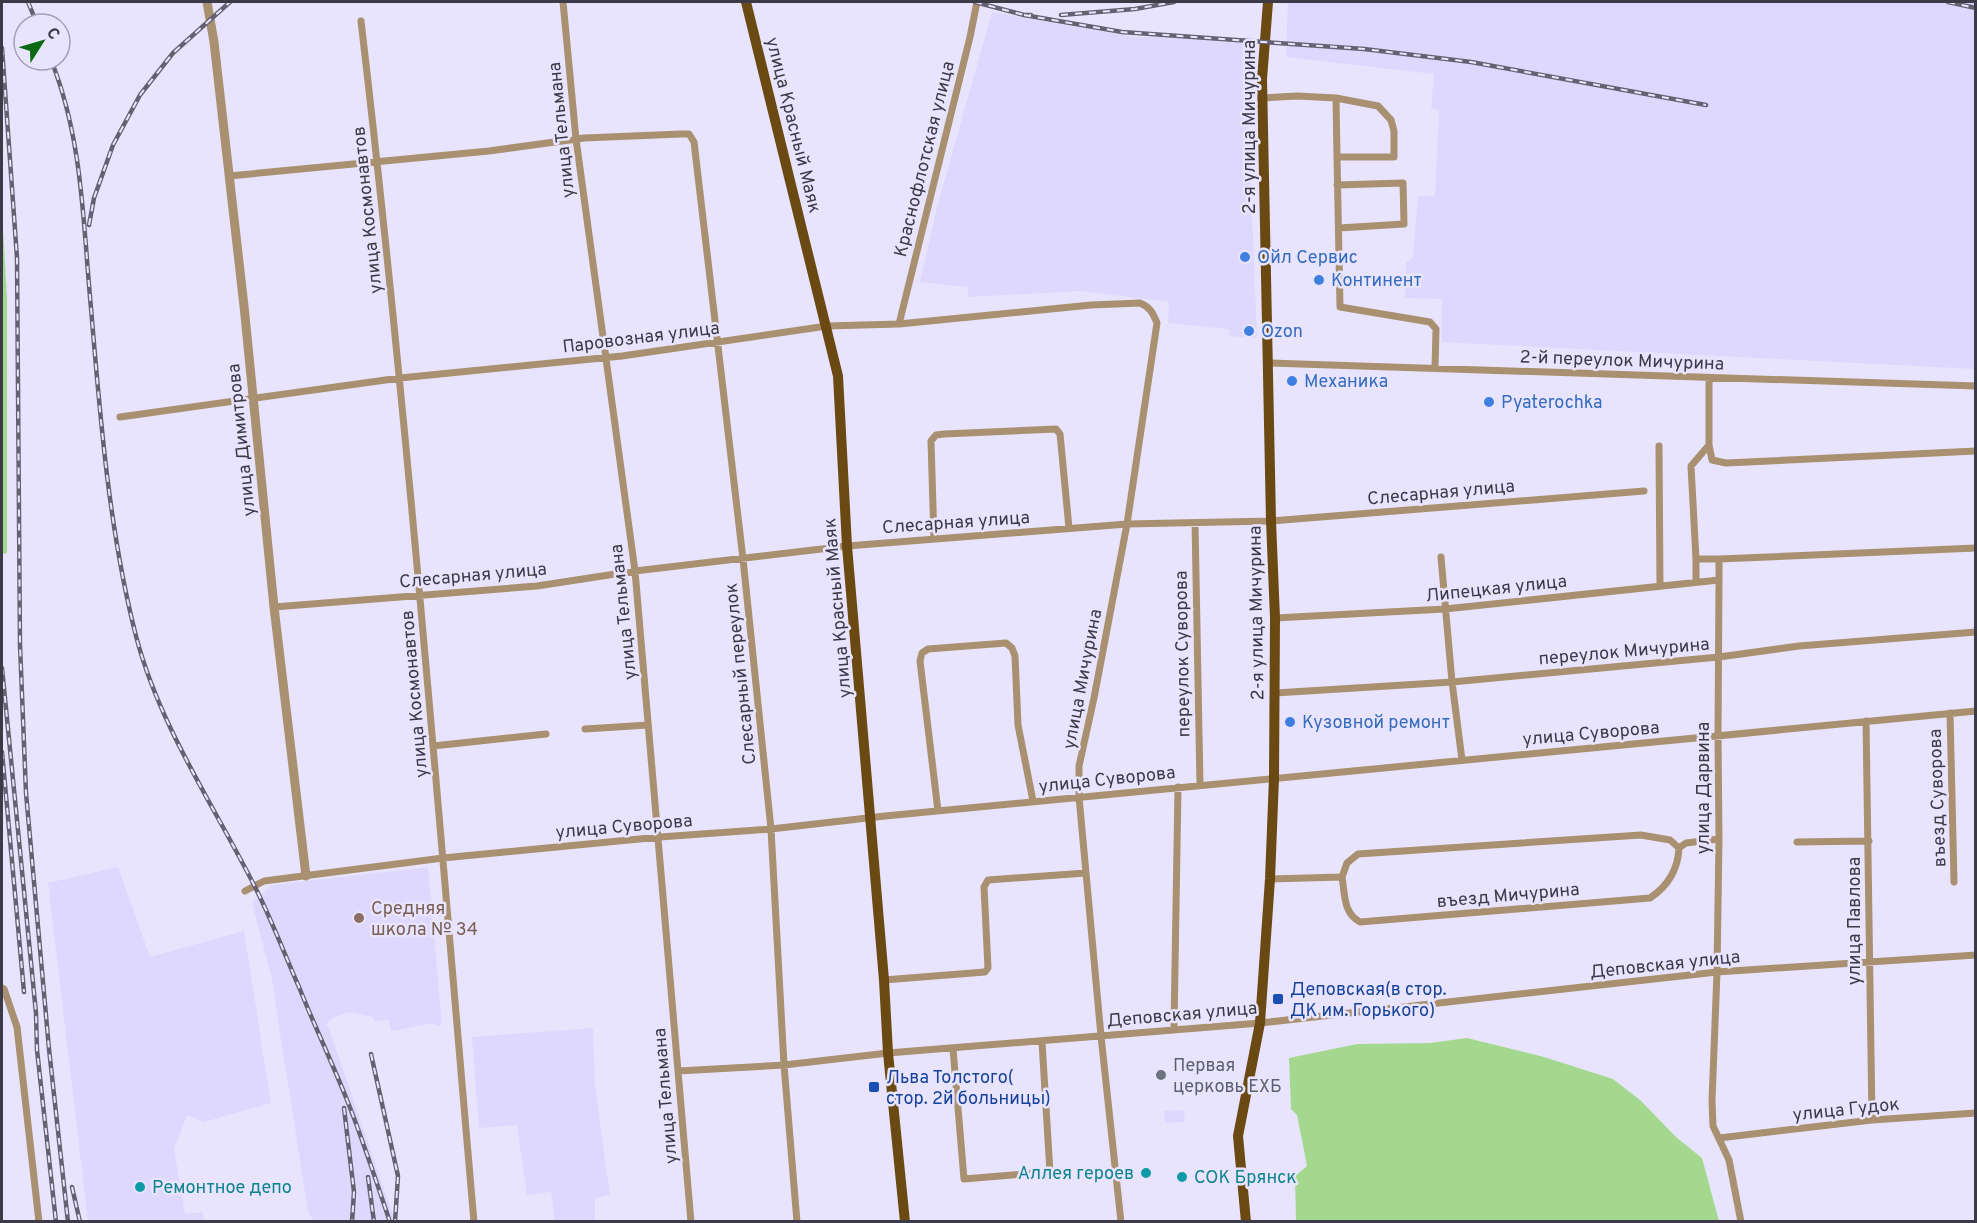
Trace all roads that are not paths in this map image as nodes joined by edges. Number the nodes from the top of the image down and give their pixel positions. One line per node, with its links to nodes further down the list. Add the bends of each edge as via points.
1 (207, 2): 12 (street, улица Димитрова)
2 (563, 2): 9 (street, улица Тельмана)
3 (746, 2): 17 (main road, улица Красный Маяк)
4 (976, 2): 16 (street, Краснофлотская улица)
5 (1268, 2): 7 (main road, 2-я улица Мичурина)
6 (361, 21): 11 (street, улица Космонавтов)
7 (1263, 98): 8 (street); 20 (main road, 2-я улица Мичурина)
8 (1336, 98): 10 (street); 10 (street, via 1378,106 1391,120 1394,131 1394,157)
9 (576, 139): 11 (street); 18 (street, Слесарный переулок, via 689,134 694,142); 19 (street, улица Тельмана)
10 (1337, 157): 13 (street)
11 (378, 162): 12 (street); 22 (street, улица Космонавтов)
12 (229, 176): 25 (street, улица Димитрова)
13 (1337, 185): 14 (street); 14 (street, via 1403,183 1404,224)
14 (1339, 228): 21 (street, via 1340,307 1430,322 1436,328)
15 (1157, 323): 16 (street, Паровозная улица, via 1152,311 1140,303); 33 (street, улица Мичурина)
16 (899, 324): 17 (street, Паровозная улица)
17 (827, 326): 18 (street, Паровозная улица); 36 (main road, улица Красный Маяк, via 838,376)
18 (717, 342): 19 (street, Паровозная улица); 39 (street, Слесарный переулок)
19 (606, 358): 22 (street, Паровозная улица); 42 (street, улица Тельмана)
20 (1268, 363): 21 (street, 2-й переулок Мичурина); 31 (main road, 2-я улица Мичурина)
21 (1435, 368): 23 (street, 2-й переулок Мичурина)
22 (400, 378): 25 (street, Паровозная улица); 46 (street, улица Космонавтов)
23 (1708, 378): 24 (street, 2-й переулок Мичурина); 27 (street)
24 (1976, 386)
25 (253, 400): 26 (street, Паровозная улица); 47 (street, улица Димитрова)
26 (120, 417)
27 (1709, 445): 29 (street, via 1712,460 1726,463); 40 (street, via 1691,466)
28 (1659, 446): 45 (street)
29 (1976, 451)
30 (1644, 491): 31 (street, Слесарная улица)
31 (1271, 521): 32 (street, Слесарная улица); 49 (main road, 2-я улица Мичурина)
32 (1195, 523): 33 (street, Слесарная улица); 64 (street, переулок Суворова)
33 (1127, 524): 34 (street, Слесарная улица); 66 (street, улица Мичурина, via 1079,766)
34 (1069, 528): 35 (street, Слесарная улица); 35 (street, via 1060,434 1056,429 944,434 931,441)
35 (934, 539): 36 (street, Слесарная улица)
36 (847, 546): 39 (street, Слесарная улица); 69 (main road, улица Красный Маяк)
37 (1976, 548): 41 (street)
38 (1441, 557): 48 (street)
39 (743, 559): 42 (street, Слесарная улица); 70 (street, Слесарный переулок)
40 (1696, 559): 41 (street); 44 (street)
41 (1719, 559): 43 (street, улица Дарвина)
42 (635, 571): 46 (street, Слесарная улица, via 537,586); 57 (street, улица Тельмана)
43 (1719, 580): 44 (street, Липецкая улица); 51 (street, улица Дарвина)
44 (1696, 582): 45 (street, Липецкая улица)
45 (1660, 586): 48 (street, Липецкая улица)
46 (420, 595): 47 (street, Слесарная улица); 61 (street, улица Космонавтов)
47 (273, 607): 78 (street, улица Димитрова)
48 (1445, 609): 49 (street, Липецкая улица); 52 (street)
49 (1275, 618): 53 (main road, 2-я улица Мичурина)
50 (1976, 632): 51 (street, переулок Мичурина, via 1799,646)
51 (1719, 657): 52 (street, переулок Мичурина); 60 (street, улица Дарвина)
52 (1452, 682): 53 (street, переулок Мичурина); 62 (street)
53 (1275, 693): 63 (main road, 2-я улица Мичурина)
54 (1976, 711): 55 (street, улица Суворова)
55 (1950, 713): 56 (street, улица Суворова); 81 (street, въезд Суворова)
56 (1866, 721): 60 (street, улица Суворова); 73 (street, улица Павлова)
57 (648, 725): 58 (street); 71 (street, улица Тельмана)
58 (585, 729)
59 (546, 734): 61 (street)
60 (1718, 735): 62 (street, улица Суворова); 72 (street, улица Дарвина)
61 (433, 746): 76 (street, улица Космонавтов)
62 (1462, 760): 63 (street, улица Суворова)
63 (1274, 778): 64 (street, улица Суворова); 80 (main road, 2-я улица Мичурина)
64 (1200, 785): 65 (street, улица Суворова)
65 (1178, 788): 66 (street, улица Суворова); 89 (street)
66 (1079, 797): 67 (street, улица Суворова); 77 (street, улица Мичурина)
67 (1034, 801): 68 (street, улица Суворова); 68 (street, via 1018,725 1012,648 1006,643 928,650 922,653 920,661)
68 (938, 811): 69 (street, улица Суворова)
69 (871, 817): 70 (street, улица Суворова); 86 (main road, улица Красный Маяк)
70 (771, 829): 71 (street, улица Суворова); 94 (street, Слесарный переулок)
71 (658, 838): 76 (street, улица Суворова); 95 (street, улица Тельмана)
72 (1719, 839): 75 (street, via 1686,843); 85 (street, улица Дарвина)
73 (1869, 841): 74 (street); 84 (street, улица Павлова)
74 (1797, 843)
75 (1679, 848): 79 (street, via 1670,840 1641,835 1358,854 1347,863); 79 (street, въезд Мичурина, via 1678,860 1663,889 1650,898 1360,922 1347,911)
76 (443, 858): 78 (street, улица Суворова); 100 (street, улица Космонавтов)
77 (1086, 873): 86 (street, via 988,880 984,887 988,968 985,972); 90 (street, улица Мичурина)
78 (306, 876): 82 (street, улица Суворова, via 264,881)
79 (1342, 877): 80 (street)
80 (1270, 879): 88 (main road, 2-я улица Мичурина)
81 (1954, 882)
82 (245, 891)
83 (1976, 954): 84 (street, Деповская улица)
84 (1868, 961): 85 (street, Деповская улица); 97 (street, улица Павлова)
85 (1717, 972): 88 (street, Деповская улица); 98 (street, улица Дарвина, via 1712,1101 1713,1126)
86 (884, 980): 93 (main road, улица Красный Маяк)
87 (2, 988): 99 (street, via 17,1027)
88 (1260, 1023): 89 (street, Деповская улица); 105 (main road, 2-я улица Мичурина, via 1238,1136)
89 (1174, 1028): 90 (street, Деповская улица)
90 (1101, 1036): 91 (street, Деповская улица); 104 (street, улица Мичурина)
91 (1042, 1042): 92 (street, Деповская улица); 92 (street, via 1050,1172 964,1179)
92 (952, 1049): 93 (street, Деповская улица)
93 (888, 1053): 94 (street, Деповская улица); 103 (main road, улица Красный Маяк)
94 (784, 1065): 95 (street, Деповская улица); 102 (street, Слесарный переулок)
95 (678, 1071): 101 (street, улица Тельмана)
96 (1976, 1113): 97 (street, улица Гудок)
97 (1872, 1120): 98 (street, улица Гудок)
98 (1719, 1138): 106 (street, улица Дарвина, via 1729,1160)
99 (39, 1221)
100 (474, 1221)
101 (691, 1221)
102 (797, 1221)
103 (905, 1221)
104 (1121, 1221)
105 (1246, 1221)
106 (1741, 1221)

